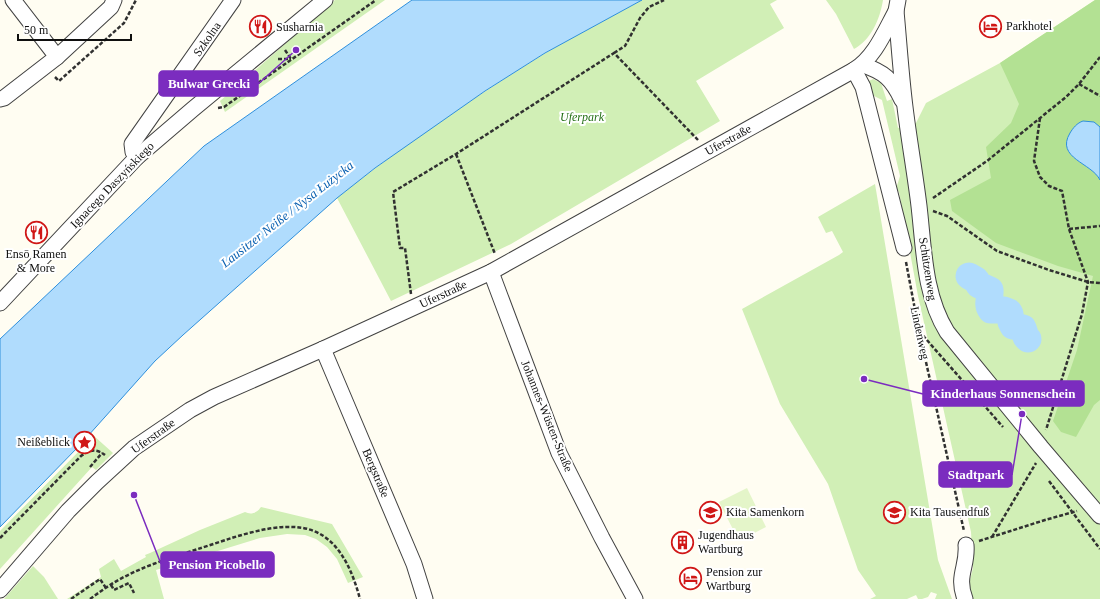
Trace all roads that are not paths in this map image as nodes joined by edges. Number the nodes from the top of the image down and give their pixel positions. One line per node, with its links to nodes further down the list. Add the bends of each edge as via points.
1 (13, 0): 6 (street)
2 (114, 0): 6 (street, via 111,7)
3 (233, 0): 10 (street, Szkolna, via 132,144)
4 (325, 0): 10 (street, Ignacego Daszyńskiego)
5 (897, 5): 7 (street, Uferstraße, via 873,52); 9 (street, Schützenweg)
6 (57, 57): 8 (street)
7 (858, 68): 9 (street, Schützenweg, via 877,70 888,77); 11 (street); 12 (street, Uferstraße)
8 (0, 99)
9 (905, 108): 15 (street, Schützenweg, via 929,285 933,305 940,320 1036,452)
10 (137, 157): 13 (street, Ignacego Daszyńskiego)
11 (904, 248)
12 (495, 269): 14 (street, Uferstraße); 19 (street, Johannes-Wüsten-Straße, via 559,453)
13 (0, 303)
14 (324, 349): 17 (street, Uferstraße, via 214,397 134,448 68,511); 18 (street, Bergstraße, via 414,564)
15 (1096, 511)
16 (966, 545): 20 (street, via 966,560 961,580)
17 (0, 590)
18 (425, 599)
19 (635, 599)
20 (965, 599)

